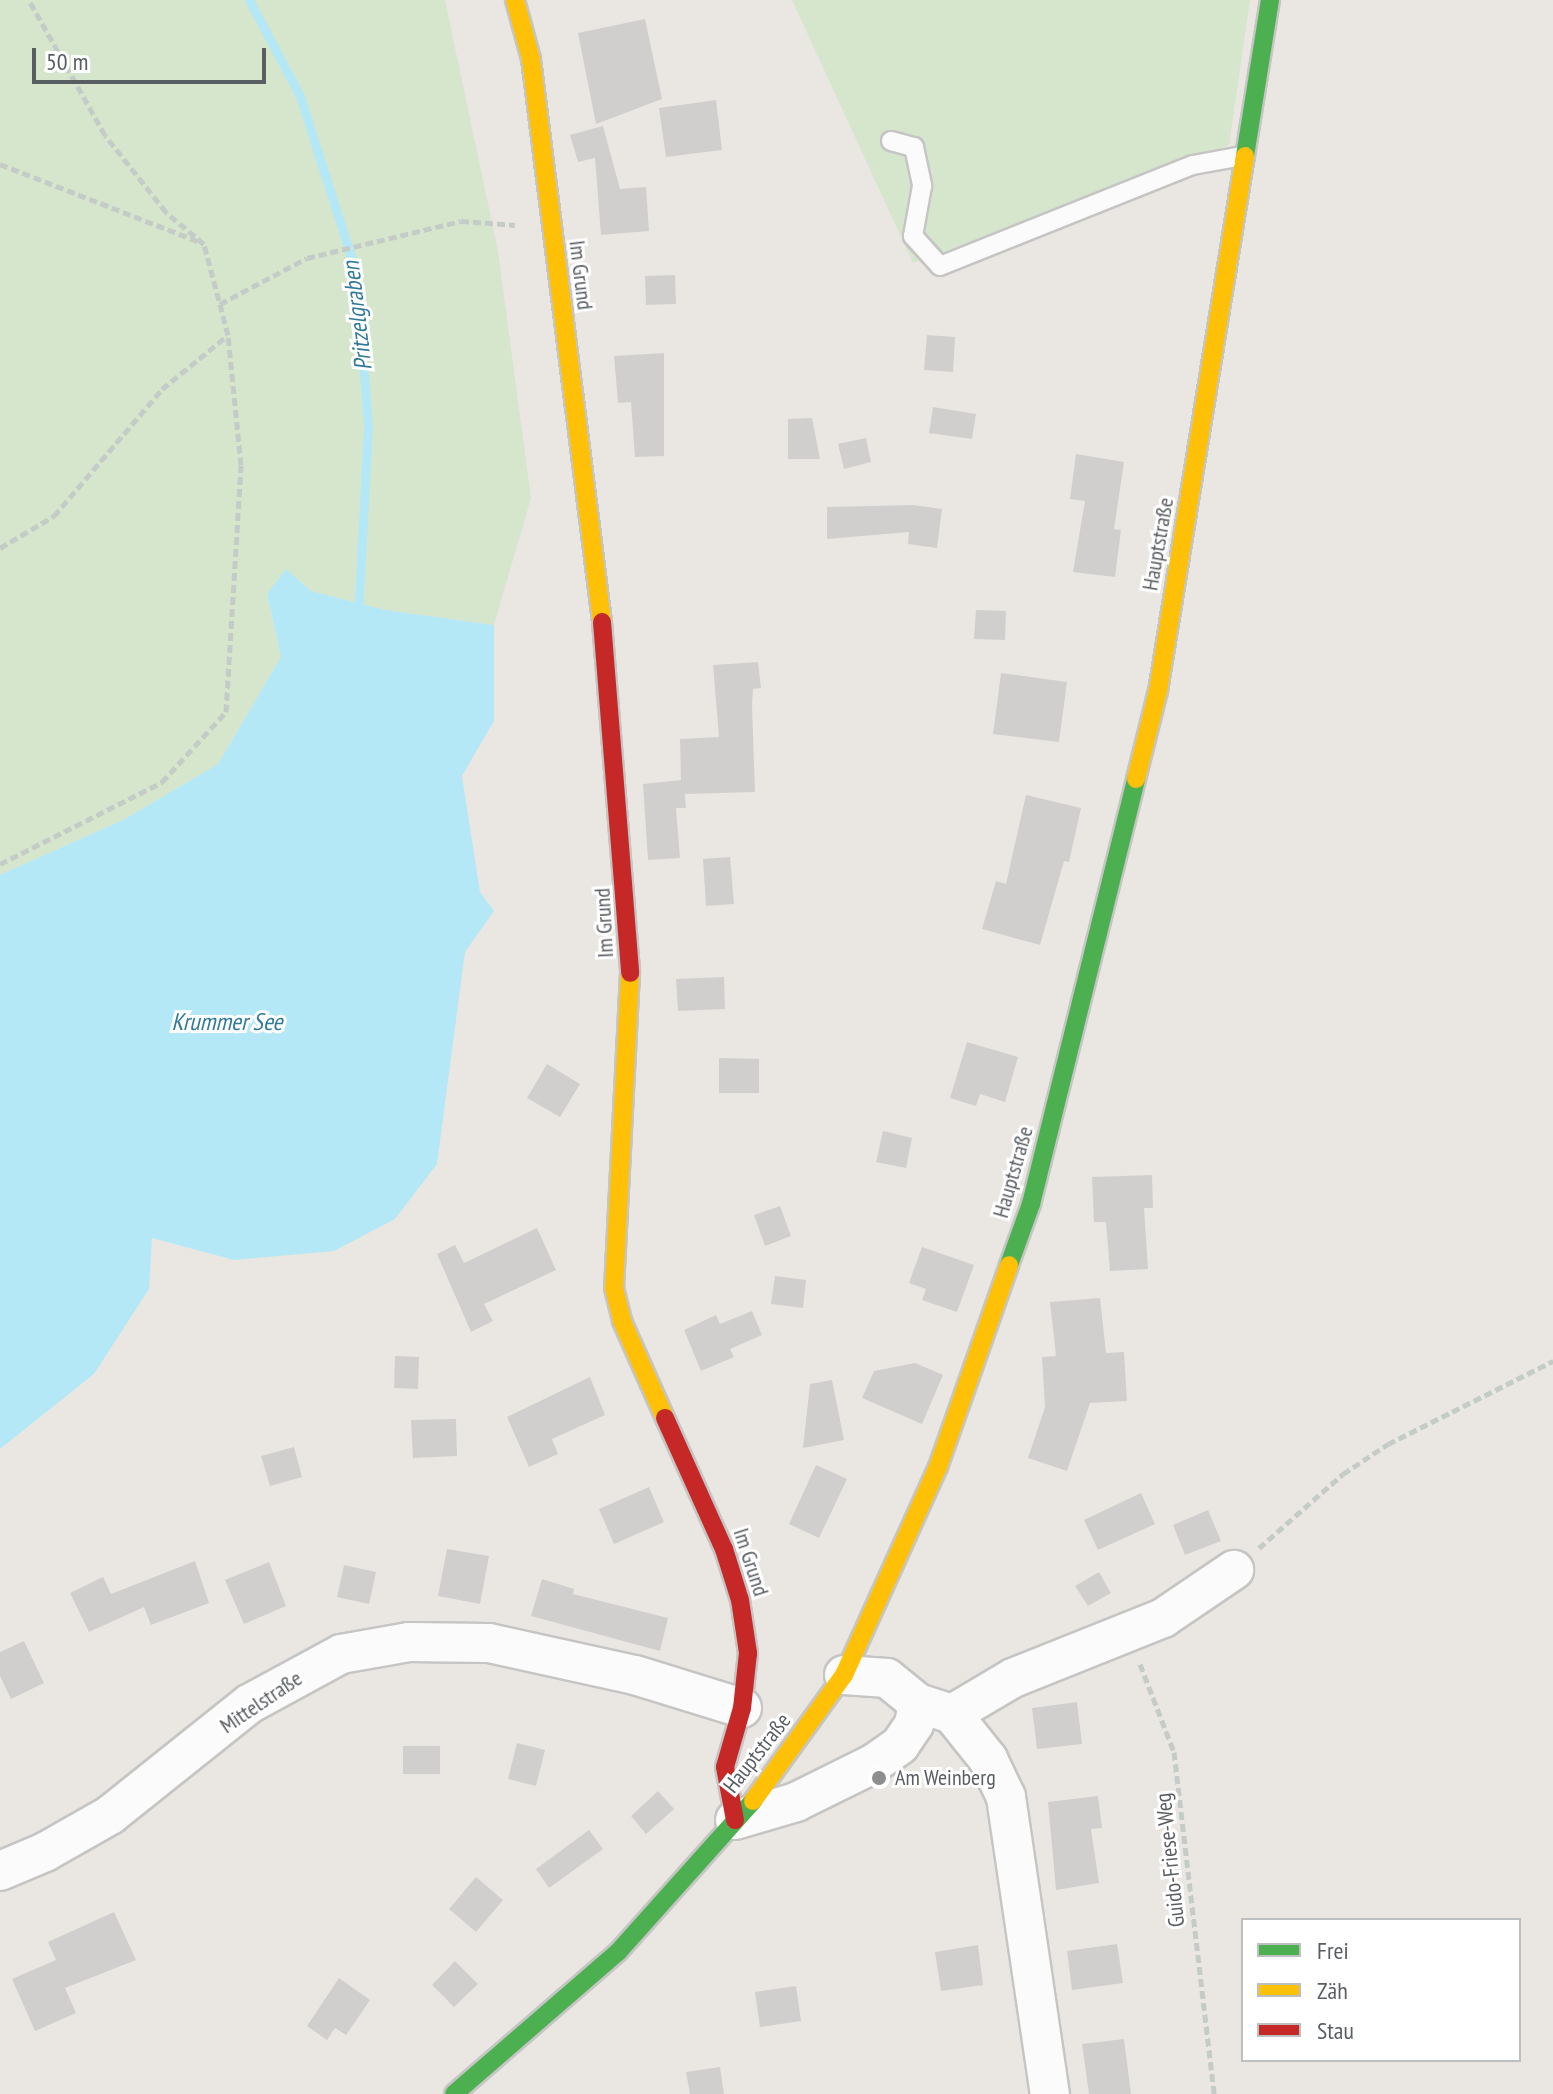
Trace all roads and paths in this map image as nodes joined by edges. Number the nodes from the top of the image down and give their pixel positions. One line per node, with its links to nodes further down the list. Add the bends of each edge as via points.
1 (29, 0): 8 (path, via 105,135 166,212)
2 (515, 0): 17 (street, Im Grund, via 531,59 597,569 631,949 614,1288 622,1321 724,1549 740,1600 748,1653)
3 (1270, 0): 5 (street, Hauptstraße)
4 (891, 141): 5 (lane, via 914,147 922,186 913,236 940,266 1193,165)
5 (1244, 156): 16 (street, Hauptstraße, via 1158,691 1031,1204 938,1467)
6 (0, 164): 8 (path)
7 (487, 222): 9 (path, via 461,221 307,258)
8 (204, 244): 9 (path)
9 (220, 304): 10 (path)
10 (228, 335): 11 (path, via 162,389 54,516); 12 (path, via 241,465 226,712 162,782)
11 (0, 548)
12 (0, 864)
13 (1553, 1361): 14 (path, via 1377,1451 1343,1474)
14 (1234, 1570): 15 (street, via 1163,1618)
15 (1120, 1635): 18 (street); 23 (path, Guido-Friese-Weg, via 1138,1660 1174,1752)
16 (844, 1675): 18 (street, via 887,1678); 19 (street, Hauptstraße, via 774,1775)
17 (742, 1708): 19 (street, Im Grund, via 725,1767); 20 (street, Mittelstraße, via 635,1675 489,1643 409,1642 341,1654 249,1704 110,1815)
18 (935, 1708): 19 (street, via 873,1764 796,1802); 22 (street, via 988,1759 1006,1797)
19 (735, 1820): 21 (street, Hauptstraße, via 697,1869 618,1952)
20 (0, 1871)
21 (454, 2094)
22 (1050, 2094)
23 (1214, 2094)

